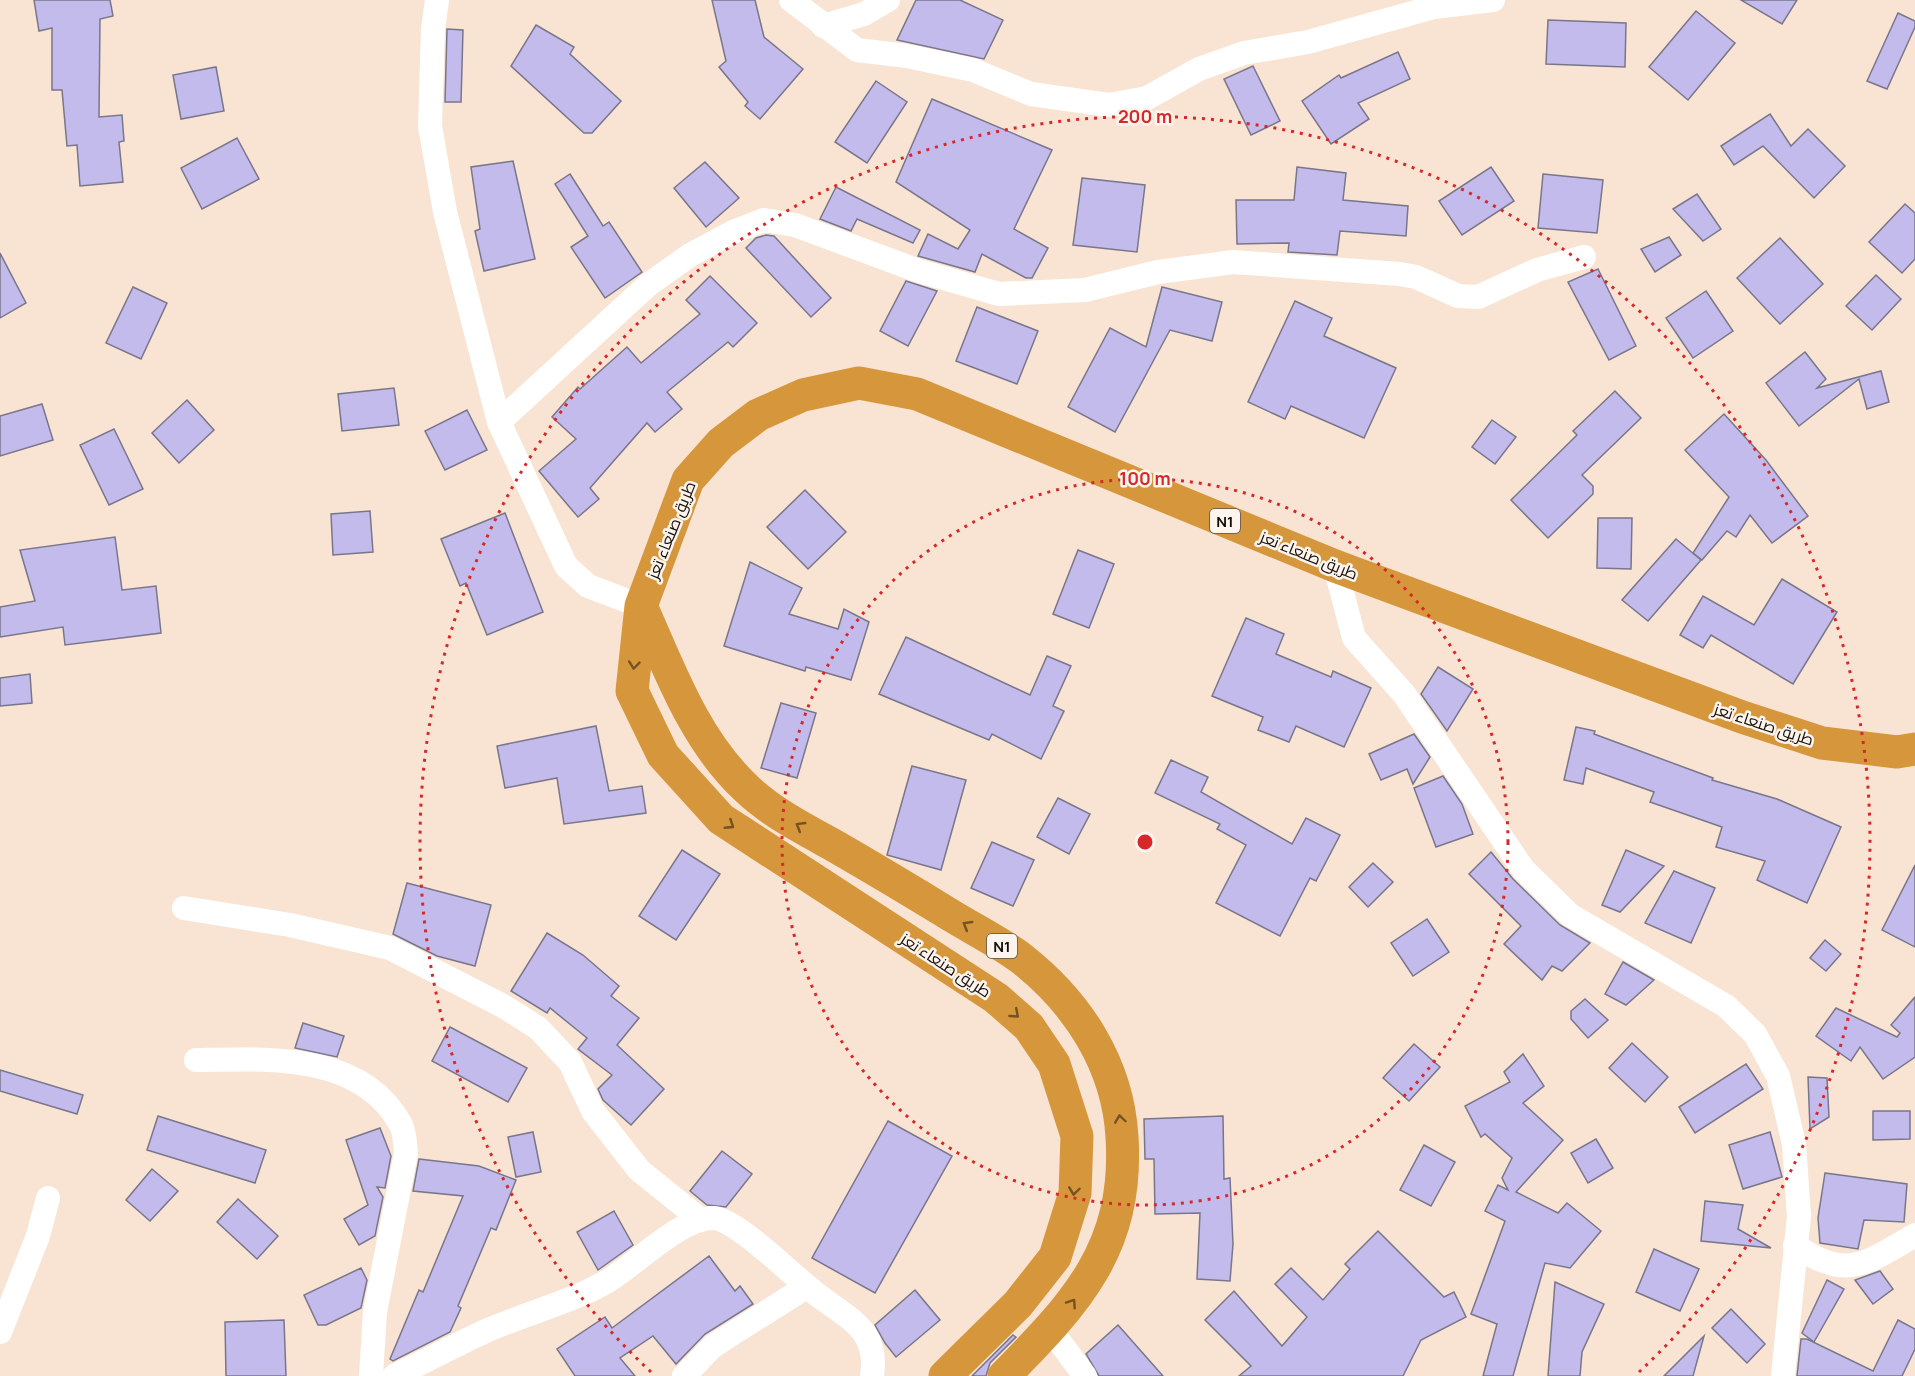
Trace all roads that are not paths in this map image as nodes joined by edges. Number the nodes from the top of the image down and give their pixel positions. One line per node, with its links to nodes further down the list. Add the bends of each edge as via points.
1 (436, 0): 7 (street, via 430,126 445,212)
2 (791, 0): 5 (street)
3 (888, 0): 5 (street, via 864,14)
4 (1492, 0): 5 (street, via 1434,7 1308,42 1244,52 1199,69 1147,98 1109,105 1031,94 973,70 857,50)
5 (823, 26)
6 (1584, 257): 7 (street, via 1537,270 1478,297 1458,296 1400,274 1233,262 1158,272 1085,290 999,294 919,272 795,225 764,220 690,255 648,285)
7 (499, 422): 9 (street, via 566,566 588,586)
8 (1335, 567): 9 (highway, طريق صنعاء تعز / N1, via 917,394 859,383 803,394 758,415 721,443 688,480); 10 (highway, طريق صنعاء تعز / N1, via 1822,743 1897,752); 16 (street, via 1354,638 1404,694 1523,869 1570,915 1726,1006 1755,1034 1779,1076 1794,1144 1799,1216)
9 (641, 606): 18 (highway, N1, one-way to 9, via 1068,1310 1098,1263 1112,1230 1124,1162 1113,1083 1091,1033 1067,1000 1022,958 795,823 747,790 704,738); 24 (highway, طريق صنعاء تعز / N1, one-way to 24, via 632,691 663,755 721,819 996,998 1029,1027 1054,1064 1077,1136 1075,1193 1055,1257 1018,1304)
10 (1915, 749)
11 (184, 909): 14 (street, via 290,925 390,948 503,1006 538,1028 570,1062 593,1111 639,1170)
12 (196, 1060): 20 (street, via 276,1059 334,1070 361,1082 385,1103 402,1127 406,1153 375,1312)
13 (48, 1198): 19 (street, via 38,1236)
14 (701, 1220): 17 (street, via 716,1218 739,1229); 21 (street, via 606,1282 489,1330)
15 (1915, 1235): 16 (street, via 1850,1267 1816,1260)
16 (1795, 1245): 27 (street)
17 (806, 1287): 22 (street, via 713,1346); 23 (street, via 857,1325 870,1341 875,1357)
18 (1050, 1329): 25 (highway, N1); 26 (street)
19 (0, 1332)
20 (371, 1376)
21 (394, 1376)
22 (684, 1376)
23 (872, 1376)
24 (945, 1376)
25 (1004, 1376)
26 (1085, 1376)
27 (1783, 1376)

